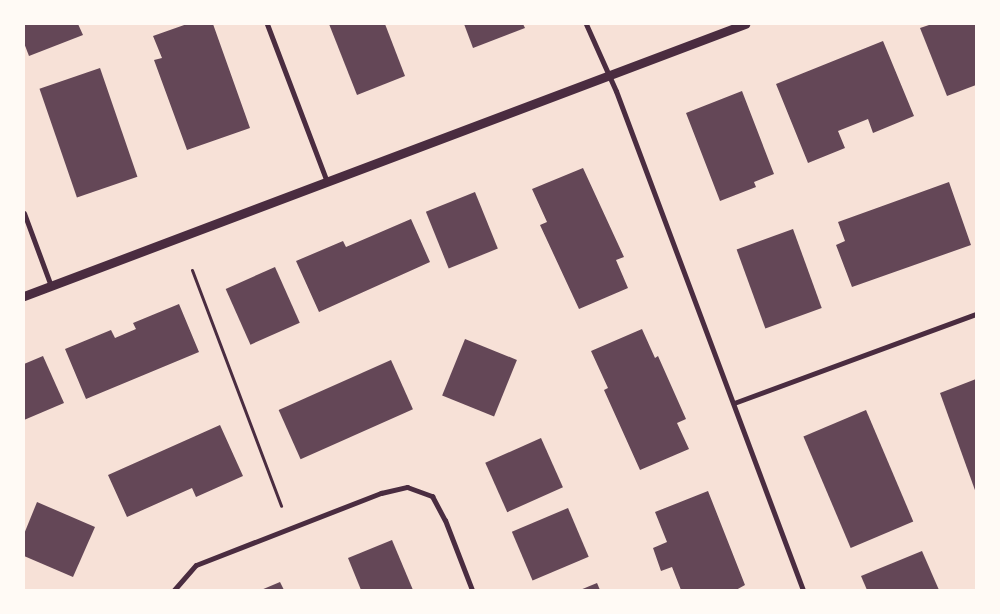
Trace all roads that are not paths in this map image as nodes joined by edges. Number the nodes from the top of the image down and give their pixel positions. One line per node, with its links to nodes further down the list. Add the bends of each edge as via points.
1 (267, 24): 5 (street)
2 (586, 24): 4 (street)
3 (745, 24): 4 (street)
4 (608, 75): 5 (street); 10 (street)
5 (326, 182): 7 (street)
6 (24, 213): 7 (street)
7 (51, 286): 8 (street)
8 (24, 296)
9 (976, 314): 10 (street)
10 (734, 404): 13 (street)
11 (174, 590): 12 (street, via 196,565 380,493 407,487 432,496 445,520)
12 (472, 590)
13 (802, 590)

